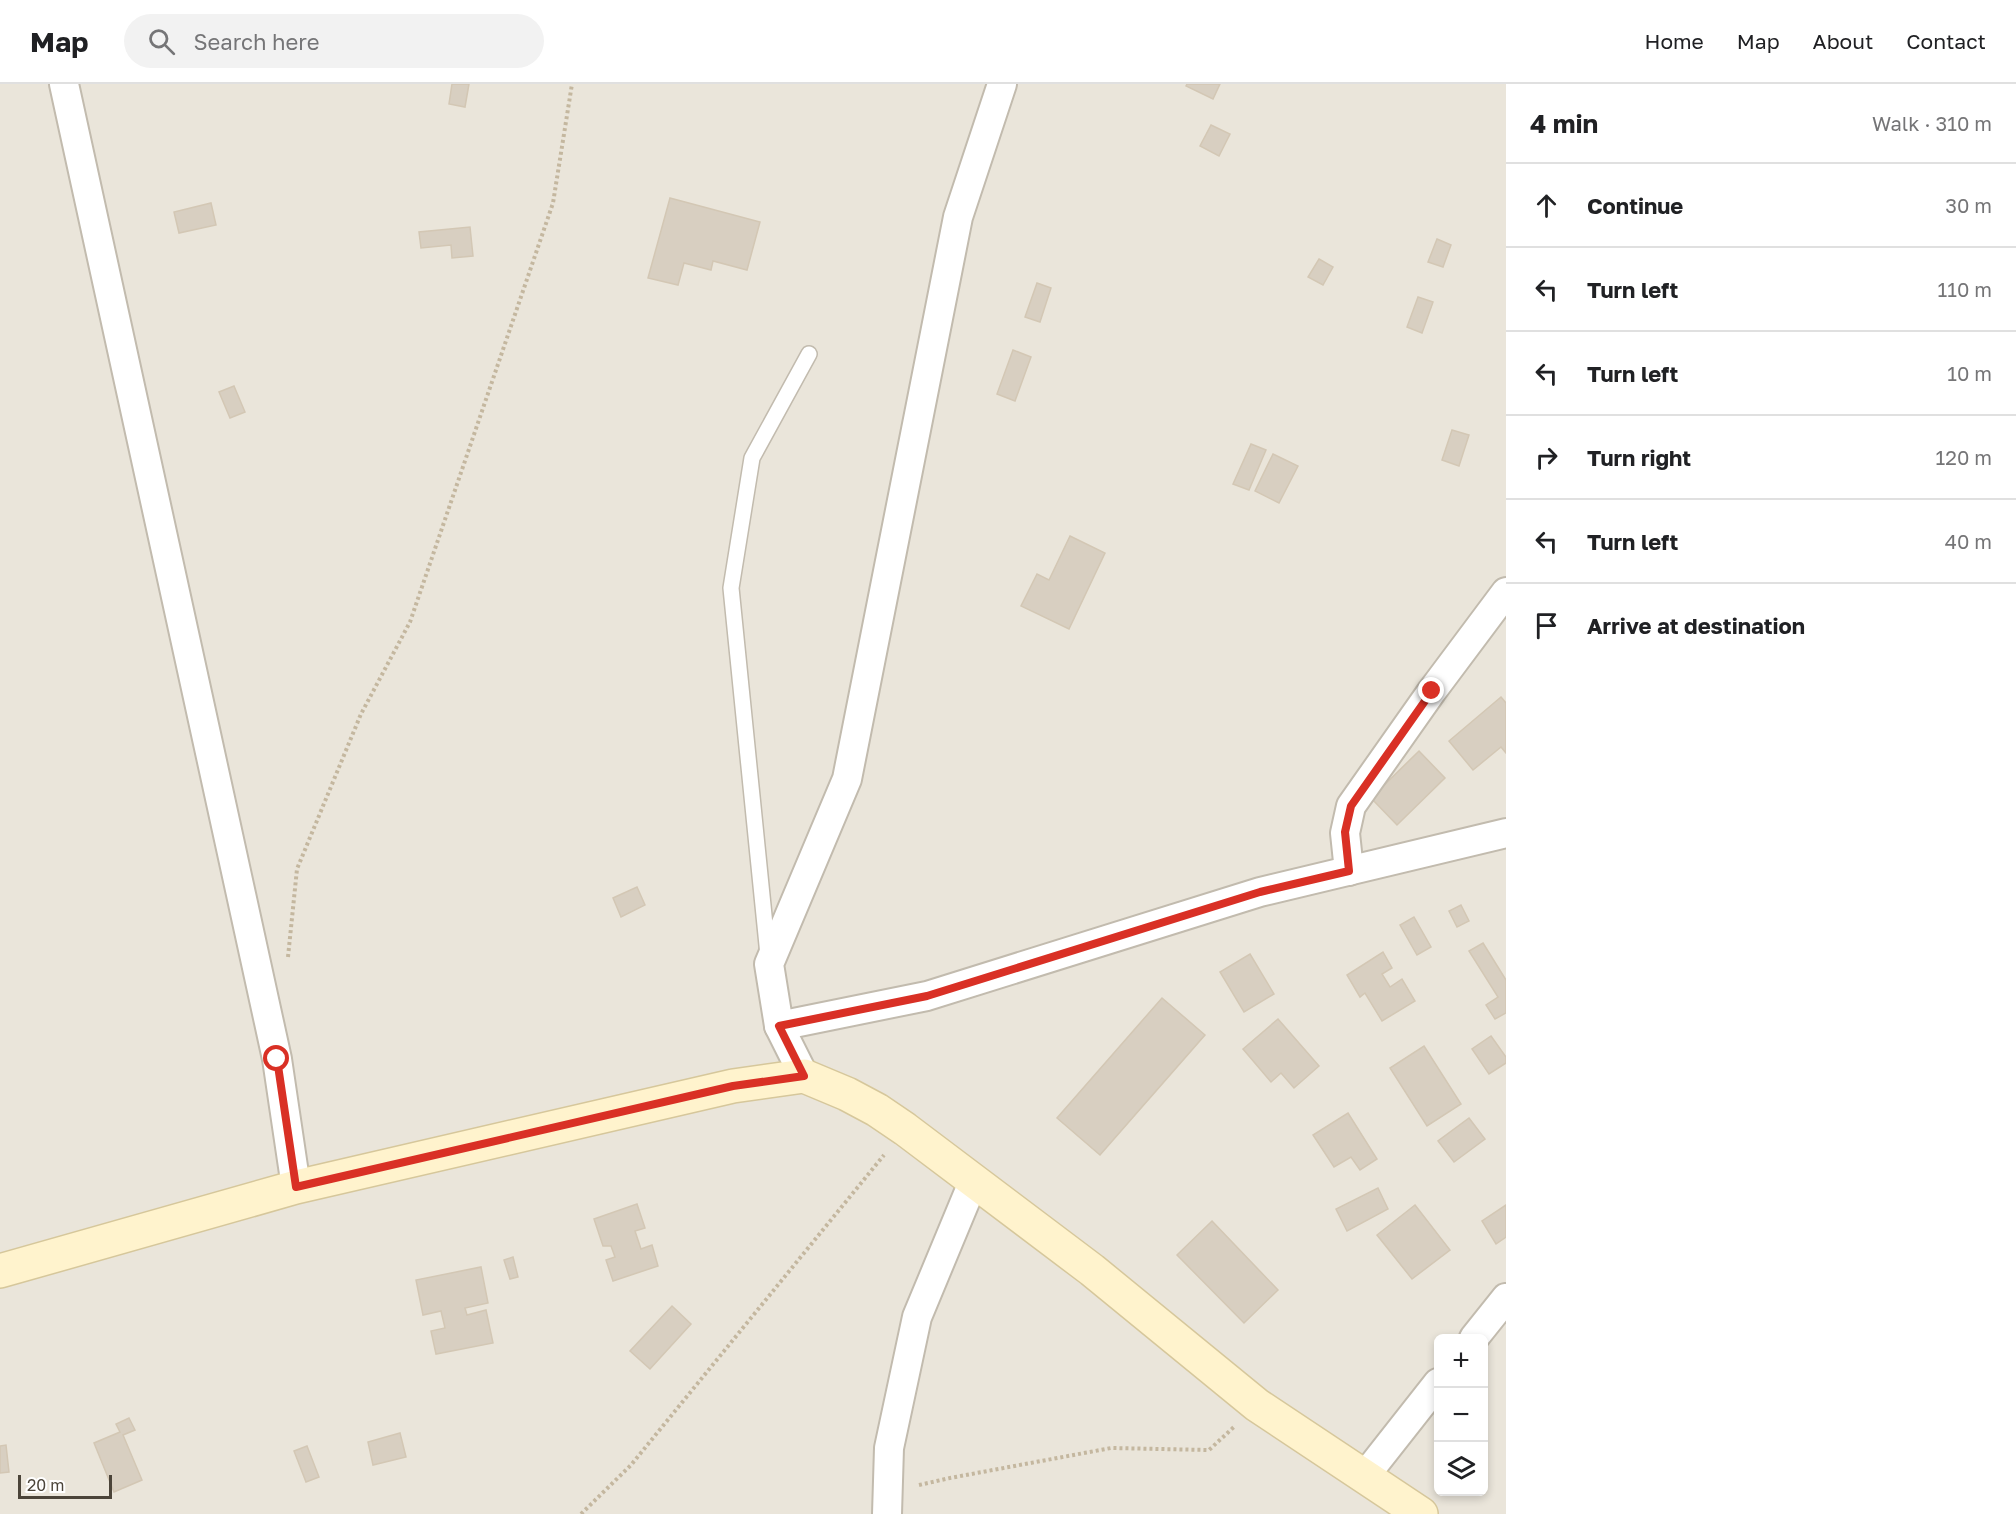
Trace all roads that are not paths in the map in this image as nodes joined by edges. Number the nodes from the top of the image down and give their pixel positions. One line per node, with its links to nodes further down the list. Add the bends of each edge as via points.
1 (64, 84): 11 (street, via 277,1059)
2 (1002, 84): 7 (street, via 958,216 847,779)
3 (809, 354): 7 (lane, via 752,458 731,588)
4 (1506, 592): 6 (street, via 1351,806 1345,832)
5 (1506, 833): 6 (street)
6 (1349, 871): 8 (street, via 1260,892 927,996)
7 (768, 964): 8 (street)
8 (779, 1026): 9 (street)
9 (804, 1076): 10 (main road, via 877,1110); 11 (main road, via 733,1086)
10 (975, 1180): 16 (main road, via 1257,1406); 17 (street, via 917,1317 889,1448)
11 (296, 1187): 12 (main road)
12 (0, 1271)
13 (1506, 1298): 14 (street)
14 (1477, 1334)
15 (1434, 1388): 16 (street)
16 (1364, 1477): 18 (main road)
17 (887, 1503)
18 (1421, 1514)

